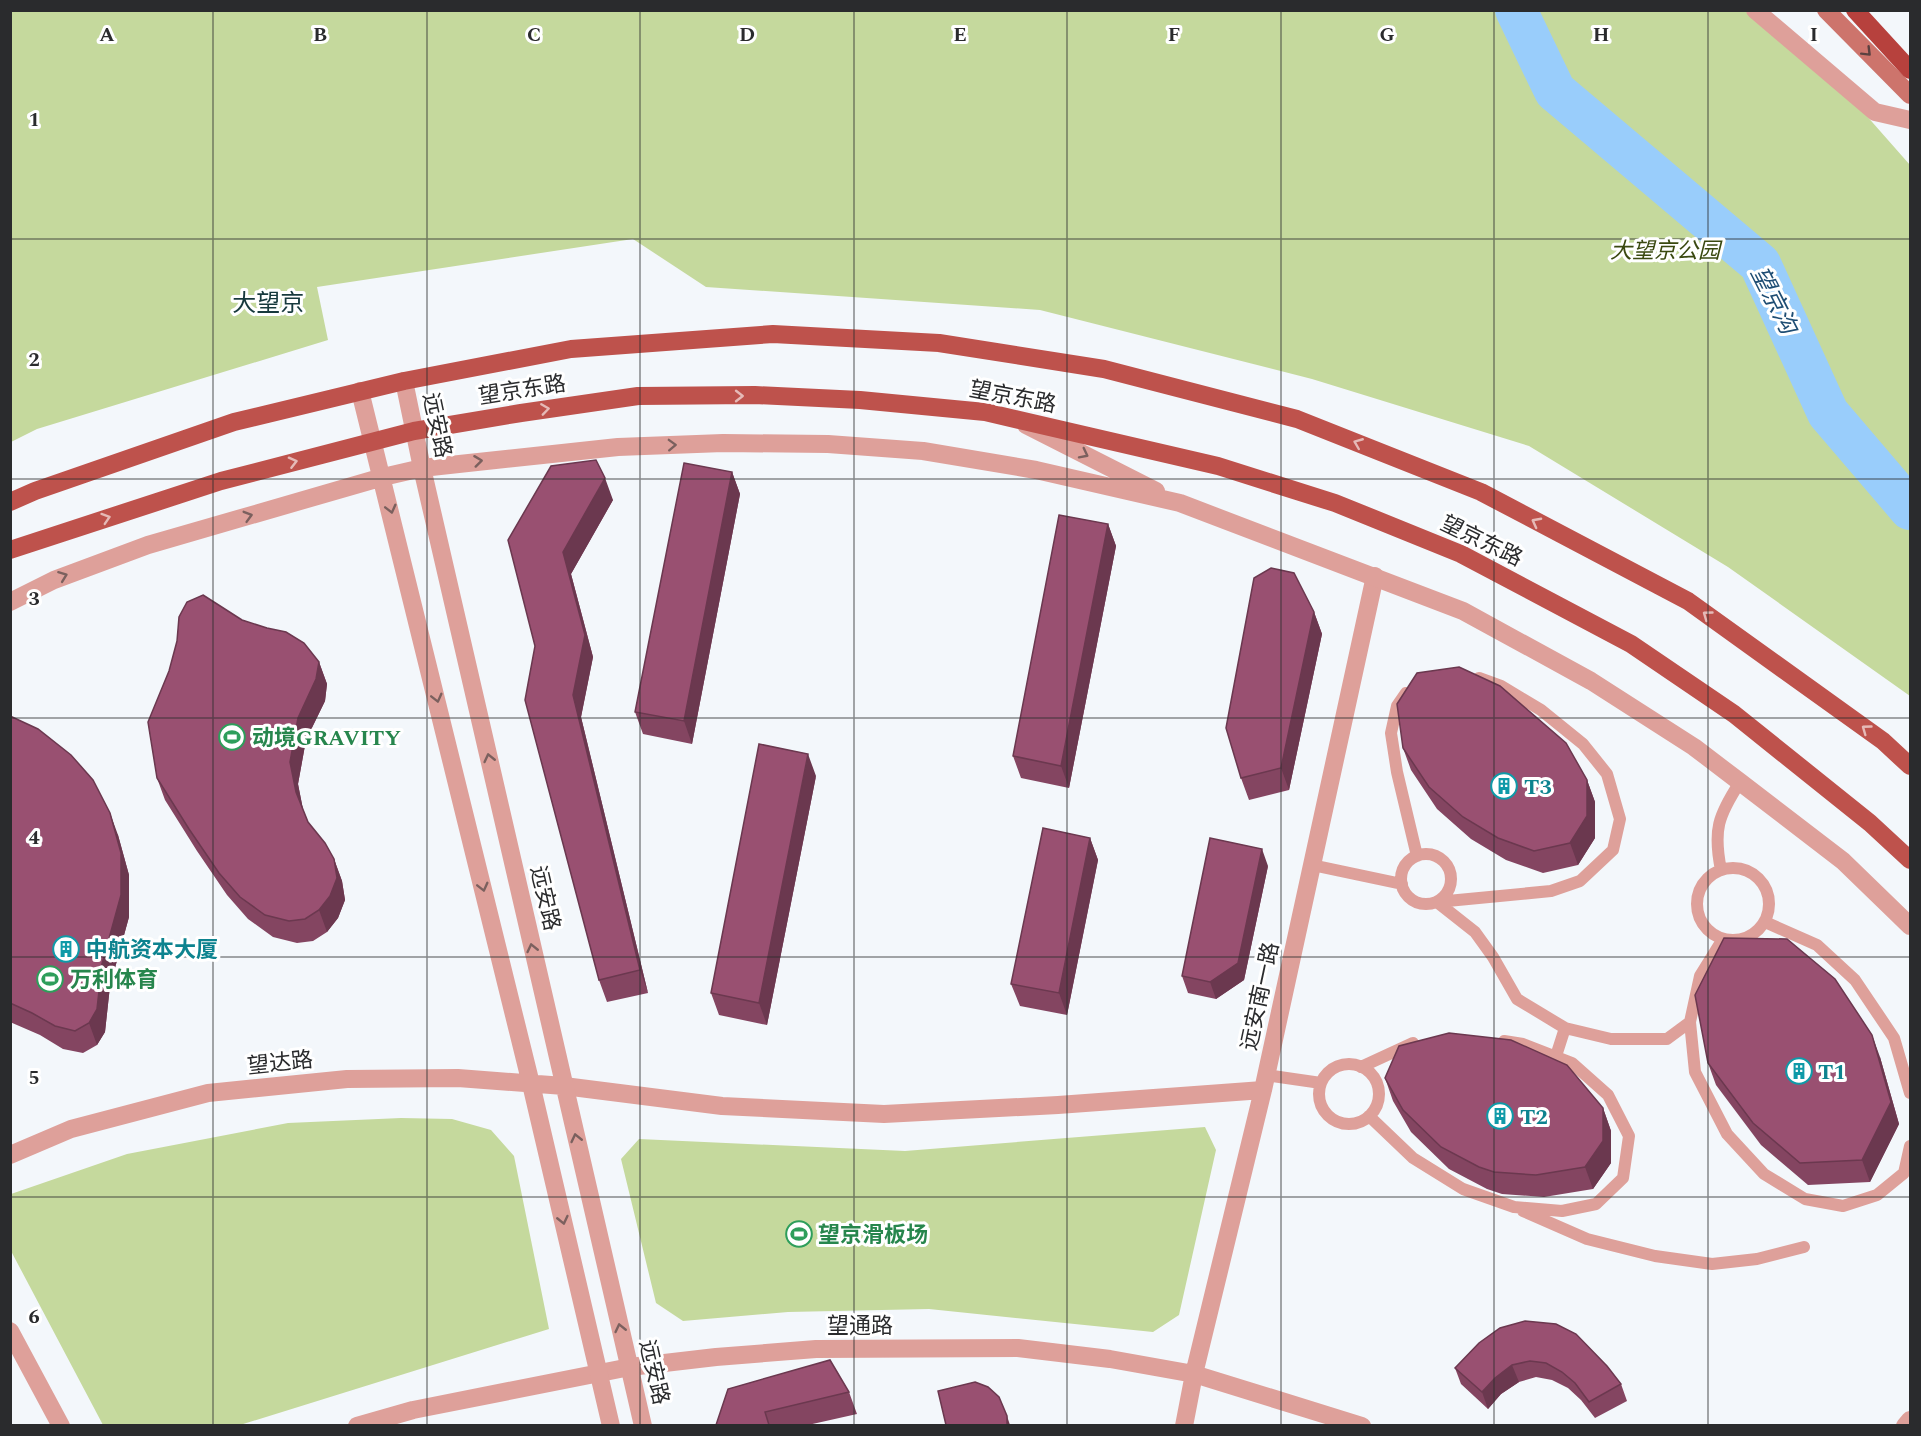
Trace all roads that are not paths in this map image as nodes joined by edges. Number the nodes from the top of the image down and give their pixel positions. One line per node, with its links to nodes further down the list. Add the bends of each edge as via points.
1 (1755, 10): 6 (street, via 1875,112)
2 (1826, 10): 5 (main road, one-way to 5)
3 (1855, 10): 4 (highway)
4 (1911, 70)
5 (1911, 95)
6 (1911, 120)
7 (404, 381): 8 (main road, 望京东路); 10 (street, 远安路); 21 (main road, 望京东路, one-way to 7, via 1883,741 1688,601 1481,492 1297,419 1115,372 939,343 773,334 572,349)
8 (360, 391): 11 (street); 14 (main road, 望京东路, via 234,422 34,490)
9 (1013, 418): 10 (main road, 望京东路, one-way to 9, via 638,396 755,395 860,400); 15 (street, one-way to 15); 24 (main road, 望京东路, via 1218,466 1335,503 1461,554 1631,644 1734,714)
10 (414, 431): 11 (main road, 望京东路); 12 (street, 远安路)
11 (374, 442): 13 (street); 16 (main road, 望京东路, one-way to 11, via 220,480)
12 (422, 468): 13 (street); 15 (street, one-way to 15, via 618,447 828,444 923,451 1036,470); 41 (street, 远安路, one-way to 12)
13 (383, 477): 18 (street, one-way to 13, via 54,580 148,545); 40 (street, one-way to 40)
14 (10, 502)
15 (1180, 503): 17 (street)
16 (10, 550)
17 (1375, 576): 22 (street, via 1463,611 1591,681 1694,747); 25 (street, 远安南一路)
18 (10, 602)
19 (1469, 675): 28 (lane, via 1501,686 1541,710 1582,744 1607,774 1620,819 1613,850 1580,881 1551,891)
20 (1413, 683): 23 (lane, via 1397,706 1390,733)
21 (1911, 766)
22 (1740, 782): 26 (lane, via 1718,822 1716,846); 30 (street, via 1843,861)
23 (1417, 856): 27 (lane, via 1404,867); 28 (lane, via 1434,856 1447,867 1451,884)
24 (1911, 860)
25 (1312, 865): 27 (lane); 38 (street, 远安南一路)
26 (1721, 870): 29 (lane, via 1745,870 1756,876 1769,897); 31 (lane, via 1702,884 1696,906 1704,927)
27 (1402, 884): 28 (lane, via 1415,902)
28 (1437, 902): 33 (lane, via 1474,932 1517,999)
29 (1765, 922): 31 (lane, via 1747,938); 42 (lane, via 1817,945 1855,980 1894,1038)
30 (1911, 926)
31 (1723, 939): 32 (lane, via 1700,976)
32 (1690, 1022): 33 (lane, via 1667,1039 1611,1039); 44 (lane, via 1695,1072 1726,1134 1764,1174 1805,1199 1843,1206 1877,1195 1904,1173)
33 (1564, 1029): 36 (lane)
34 (1492, 1040): 36 (lane, via 1523,1044)
35 (1423, 1041): 37 (lane)
36 (1556, 1056): 46 (lane, via 1572,1063 1608,1095 1629,1136 1623,1178 1596,1204 1562,1211)
37 (1360, 1067): 39 (lane, via 1342,1065); 43 (lane, via 1375,1079 1378,1088)
38 (1265, 1082): 39 (lane); 41 (street, 望达路, via 1058,1105 884,1114 722,1106); 51 (street, 远安南一路)
39 (1321, 1083): 43 (lane, via 1321,1103 1332,1119 1351,1124)
40 (531, 1084): 41 (street, 望达路); 45 (street, 望达路, via 458,1078 347,1079 208,1093 71,1129); 50 (street, one-way to 50)
41 (564, 1086): 49 (street, 远安路, one-way to 41)
42 (1911, 1093)
43 (1370, 1116): 46 (lane, via 1413,1158 1463,1190)
44 (1911, 1146)
45 (10, 1155)
46 (1514, 1207): 47 (lane, via 1587,1239 1654,1256 1712,1264 1757,1259)
47 (1804, 1247)
48 (10, 1331): 53 (street)
49 (630, 1366): 50 (street, 望通路); 51 (street, 望通路, via 816,1349 1018,1348); 56 (street, 远安路)
50 (598, 1373): 54 (street, 望通路); 55 (street)
51 (1194, 1374): 57 (street, 远安南一路); 58 (street, 望通路)
52 (1911, 1420): 59 (street)
53 (61, 1425)
54 (357, 1425)
55 (611, 1425)
56 (643, 1425)
57 (1184, 1425)
58 (1362, 1425)
59 (1905, 1425)

